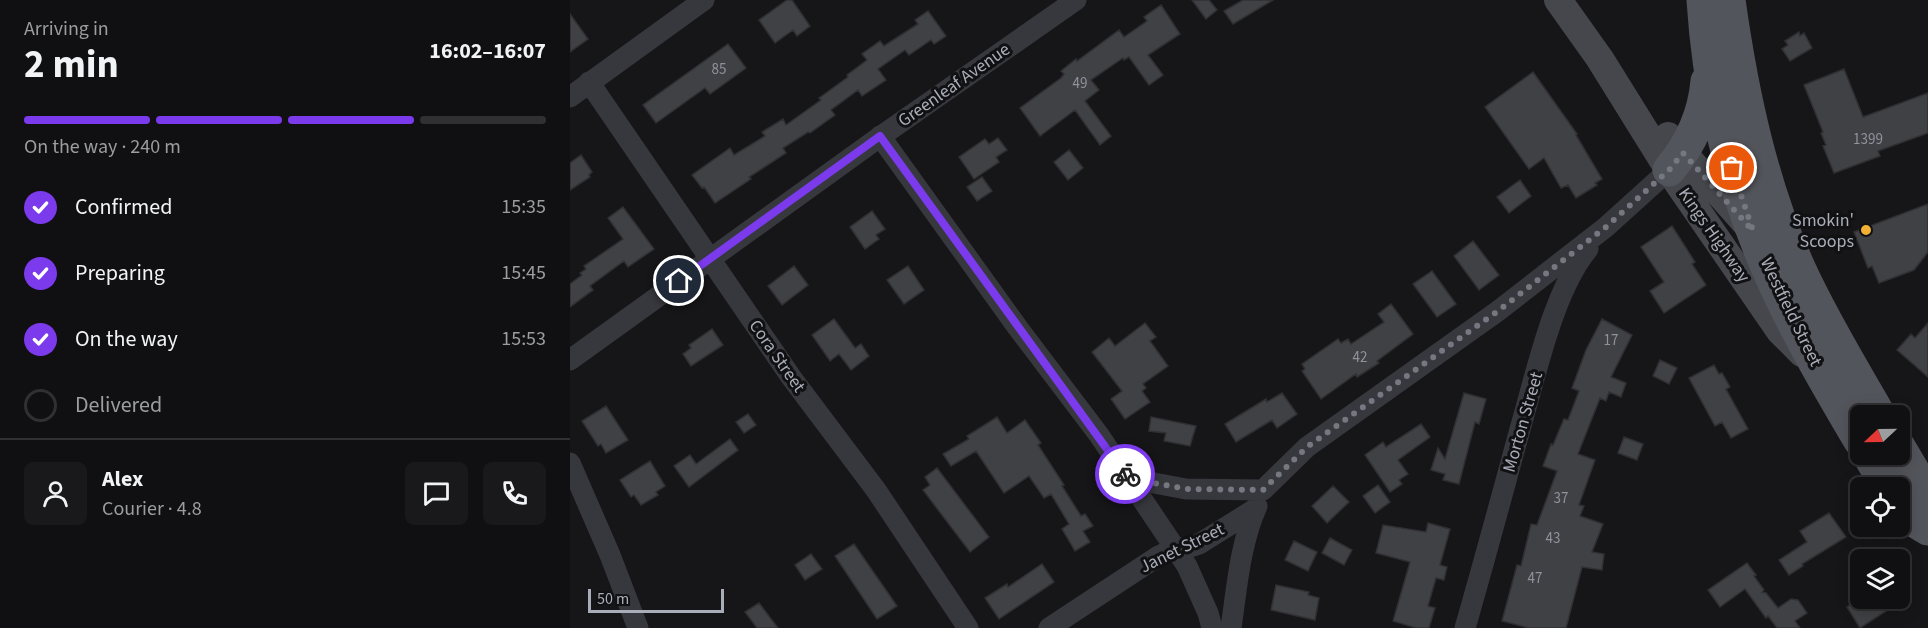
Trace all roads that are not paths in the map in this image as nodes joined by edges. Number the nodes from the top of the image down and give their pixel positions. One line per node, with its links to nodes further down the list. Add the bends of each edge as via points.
1 (704, 0): 7 (street)
2 (1076, 0): 9 (street, Greenleaf Avenue)
3 (1558, 0): 10 (main road, Kings Highway)
4 (1703, 0): 6 (main road, Westfield Street)
5 (1729, 0): 16 (main road, Westfield Street, via 1750,117 1776,208 1801,272)
6 (1710, 59): 10 (main road, via 1697,129); 12 (main road, Westfield Street, via 1728,156)
7 (589, 82): 8 (street); 13 (street, Cora Street)
8 (570, 97)
9 (880, 136): 13 (street, Greenleaf Avenue); 21 (street)
10 (1676, 162): 11 (street, Janet Street); 12 (main road, Kings Highway); 15 (main road, Kings Highway, via 1780,331)
11 (1606, 227): 22 (street, Janet Street, via 1498,311 1307,447); 31 (street, Morton Street, via 1577,262 1560,298)
12 (1753, 231): 15 (main road, Westfield Street, via 1784,305)
13 (711, 257): 14 (street, Greenleaf Avenue); 27 (street, Cora Street)
14 (570, 360)
15 (1820, 372): 17 (main road, Westfield Street)
16 (1874, 405)
17 (1850, 424)
18 (570, 463): 26 (street)
19 (1893, 465): 20 (main road)
20 (1912, 473)
21 (1125, 474): 22 (street, via 1186,489); 25 (street)
22 (1259, 499): 25 (street, Janet Street, via 1198,544); 30 (street, Janet Street, via 1242,557)
23 (1910, 518): 24 (main road)
24 (1928, 529)
25 (1175, 548): 28 (street, Janet Street); 29 (street, via 1196,582)
26 (638, 628)
27 (968, 628)
28 (1049, 628)
29 (1212, 628)
30 (1231, 628)
31 (1465, 628)

